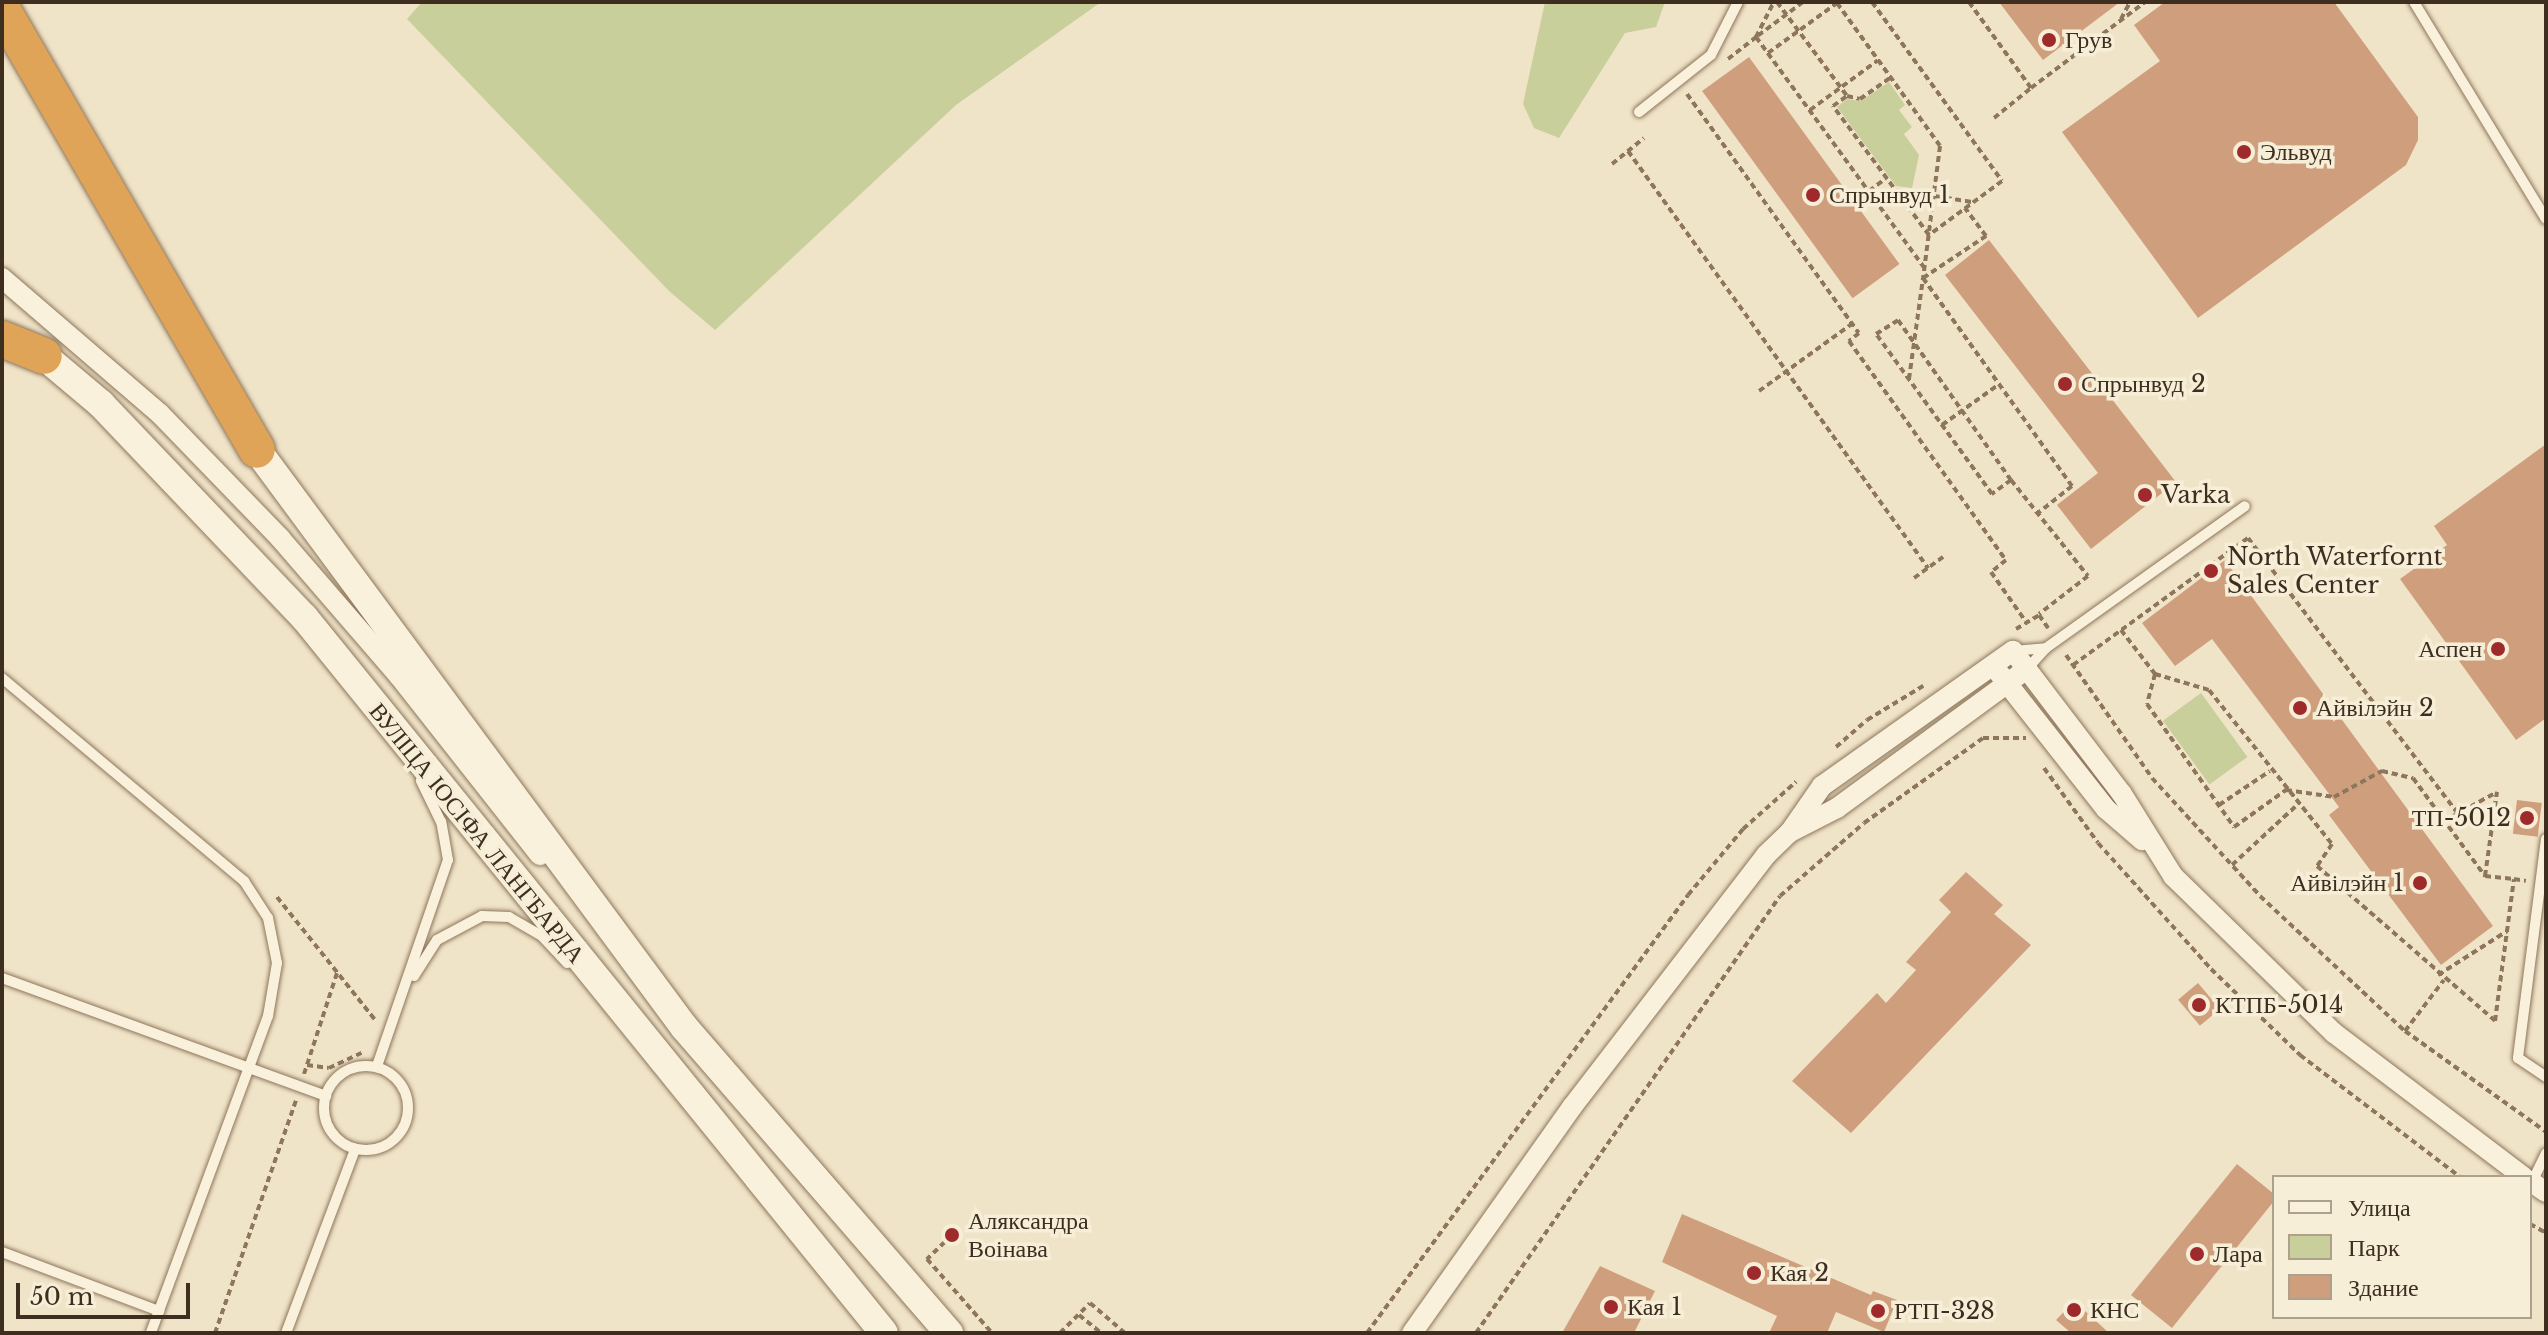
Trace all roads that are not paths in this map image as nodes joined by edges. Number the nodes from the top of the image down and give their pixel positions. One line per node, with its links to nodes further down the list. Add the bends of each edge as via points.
1 (1738, 2): 4 (lane, via 1711,55)
2 (2414, 2): 5 (lane)
3 (2, 9): 10 (highway)
4 (1639, 112)
5 (2546, 219)
6 (2, 278): 25 (street, via 160,414 280,538)
7 (2, 322): 9 (street)
8 (2, 339): 9 (highway)
9 (44, 356): 18 (main road, ВУЛІЦА ІОСІФА ЛАНГБАРДА, via 101,404 212,515)
10 (257, 450): 25 (main road, ВУЛІЦА ІОСІФА ЛАНГБАРДА)
11 (2245, 506): 12 (lane)
12 (2046, 648): 13 (lane); 15 (lane)
13 (2013, 651): 14 (street); 15 (street)
14 (1993, 664): 17 (street); 19 (street, via 1822,786)
15 (2027, 669): 17 (street); 21 (street, via 2122,794)
16 (2, 678): 27 (lane, via 244,881 268,918 277,963 268,1016)
17 (2006, 683): 19 (street, via 1837,808); 21 (street, via 2106,809)
18 (362, 692): 23 (lane, via 385,737 425,786 441,822 448,860); 24 (main road, ВУЛІЦА ІОСІФА ЛАНГБАРДА)
19 (1790, 832): 40 (street, via 1692,946)
20 (2546, 839): 28 (lane, via 2518,1058)
21 (2154, 851): 32 (street, via 2228,932 2334,1033)
22 (2, 978): 27 (lane)
23 (403, 995): 24 (lane, via 437,940 482,916 509,917 542,936 588,985); 26 (lane)
24 (616, 1004): 38 (main road, ВУЛІЦА ІОСІФА ЛАНГБАРДА)
25 (684, 1027): 39 (main road, ВУЛІЦА ІОСІФА ЛАНГБАРДА)
26 (377, 1066): 29 (lane, via 342,1073); 30 (lane, via 404,1087 409,1115 395,1140 369,1151)
27 (247, 1069): 29 (lane); 35 (lane)
28 (2546, 1077)
29 (326, 1096): 30 (lane, via 326,1122 342,1143)
30 (355, 1149): 37 (lane)
31 (2546, 1153): 33 (lane)
32 (2522, 1175)
33 (2533, 1183)
34 (2, 1252): 35 (lane)
35 (159, 1311): 36 (lane)
36 (151, 1333)
37 (286, 1333)
38 (884, 1333)
39 (949, 1333)
40 (1412, 1333)

